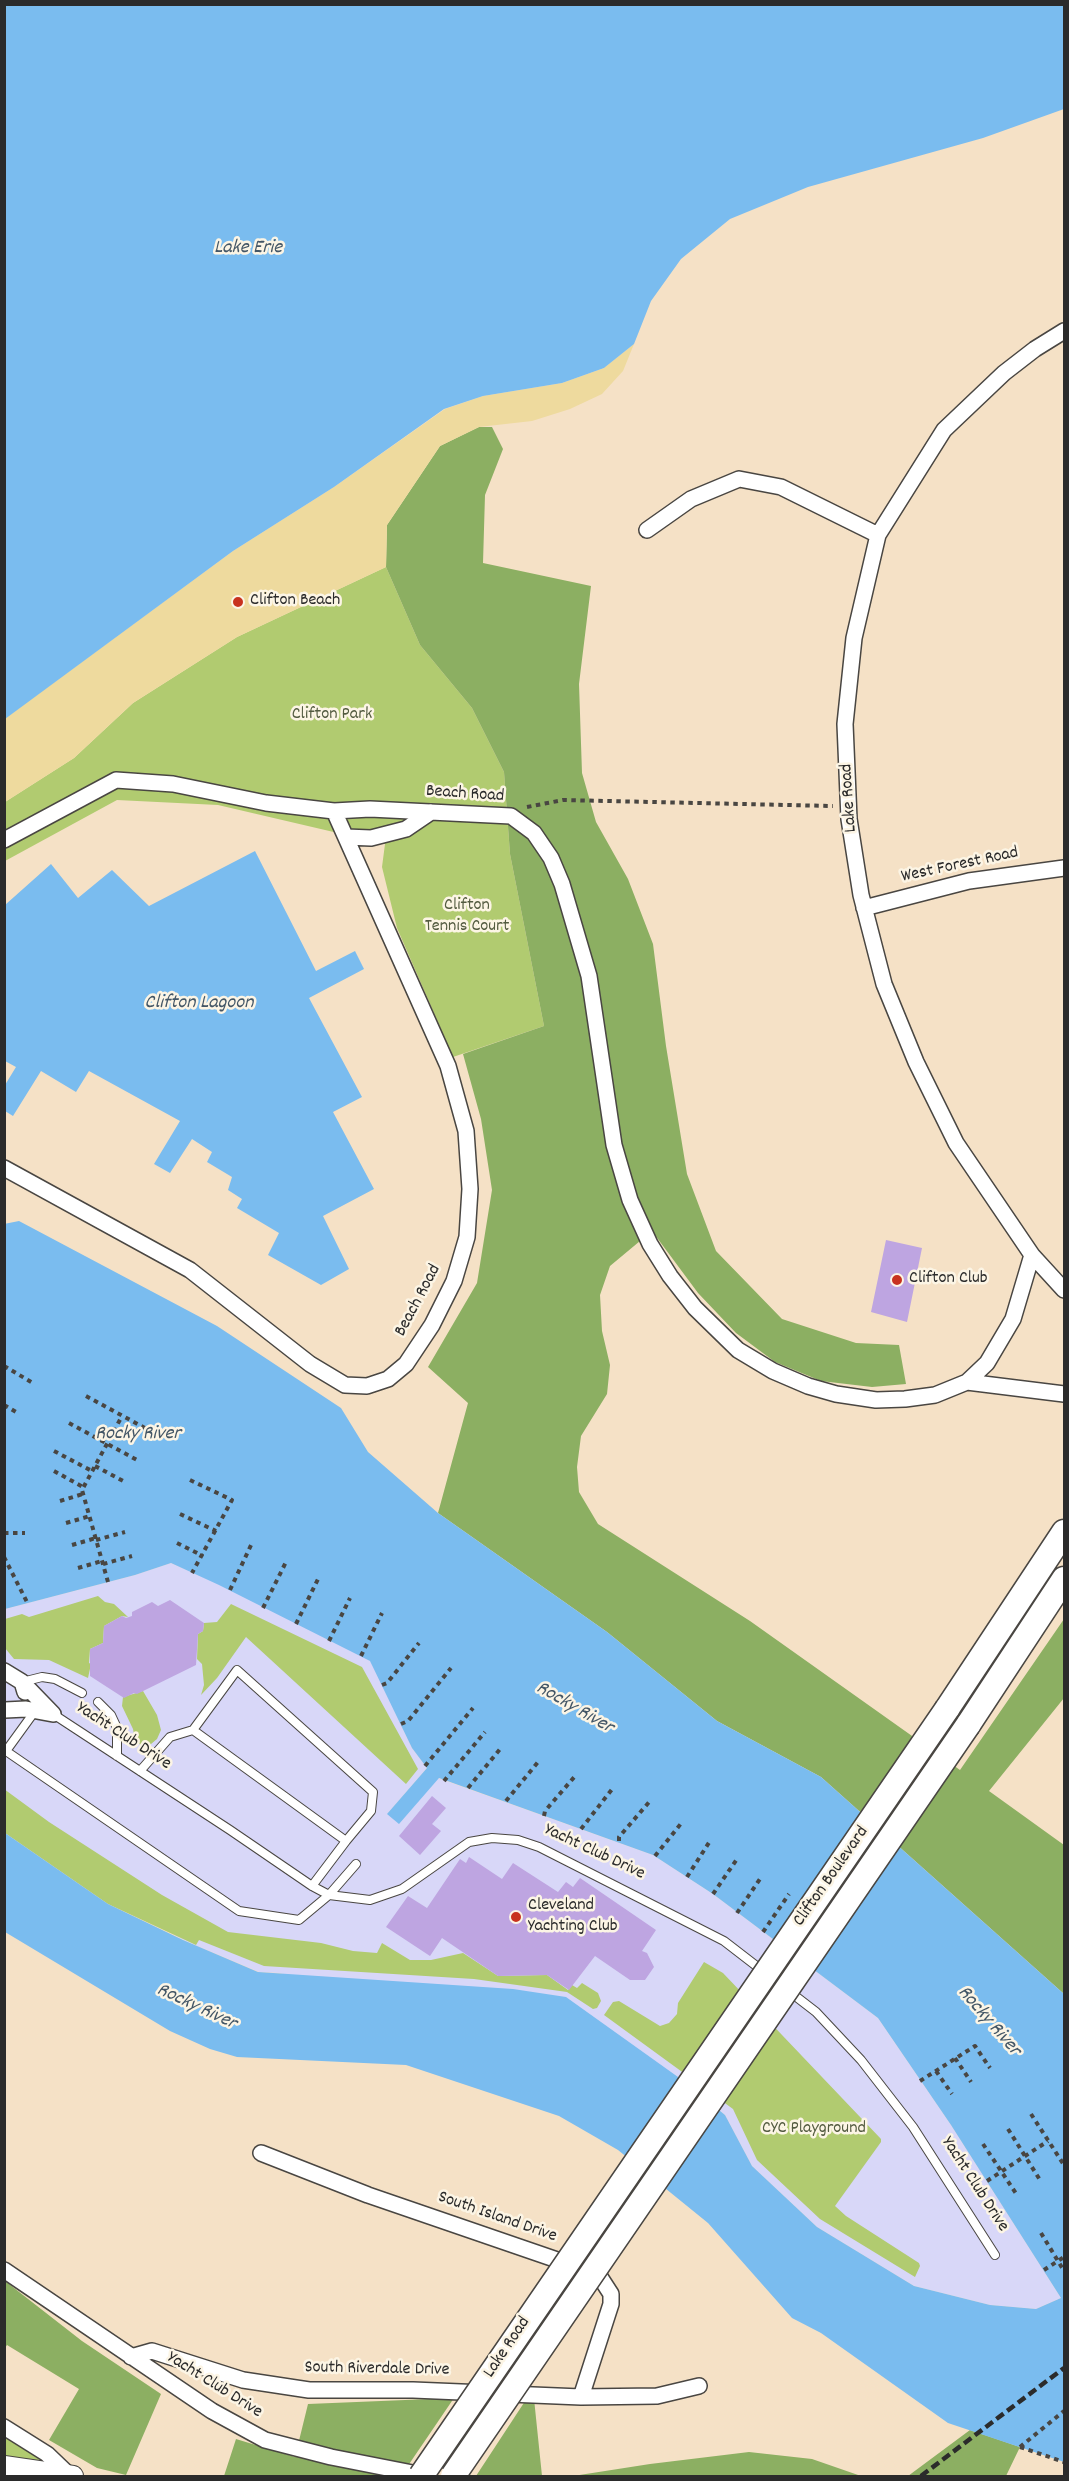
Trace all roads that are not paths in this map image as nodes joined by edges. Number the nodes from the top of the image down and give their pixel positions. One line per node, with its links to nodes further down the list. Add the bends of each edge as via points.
1 (1065, 331): 3 (street, Lake Road, via 1004,373 944,430)
2 (648, 530): 3 (street, via 691,499 739,479 781,487)
3 (878, 535): 9 (street, Lake Road, via 854,638 846,724 849,806)
4 (334, 811): 5 (street, Beach Road); 6 (street, Beach Road); 7 (street, Beach Road, via 266,803 173,784 116,780)
5 (430, 812): 6 (street, via 406,829 370,838); 13 (street, Beach Road, via 511,816 534,832 551,858 589,976 614,1145 630,1200 650,1244 695,1308 738,1350 773,1371 836,1394 876,1400 905,1399 935,1395)
6 (346, 837): 10 (street, Beach Road, via 448,1066 466,1131 470,1190 467,1237 454,1281 406,1364 388,1379 367,1386 345,1385 310,1364 190,1270)
7 (4, 840)
8 (1065, 868): 9 (street, West Forest Road, via 969,881)
9 (864, 908): 11 (street, Lake Road, via 884,984 916,1062 956,1143)
10 (4, 1168)
11 (1032, 1255): 12 (street, Lake Road); 13 (street, Beach Road, via 1013,1318 987,1362)
12 (1065, 1290)
13 (967, 1382): 14 (street, Beach Road)
14 (1065, 1394)
15 (1065, 1532): 33 (main road, Clifton Boulevard, bridge)
16 (1065, 1579): 34 (main road, Clifton Boulevard, bridge)
17 (4, 1671): 18 (street, Yacht Club Drive)
18 (22, 1682): 19 (lane, via 42,1677 55,1679); 21 (street, Yacht Club Drive, via 24,1696 20,1704); 23 (street, Yacht Club Drive)
19 (82, 1693)
20 (98, 1702): 26 (lane, via 111,1714 117,1728)
21 (5, 1710): 22 (street, Yacht Club Drive)
22 (35, 1711): 23 (street, Yacht Club Drive); 25 (lane)
23 (53, 1714): 26 (lane, Yacht Club Drive)
24 (193, 1730): 27 (lane, via 170,1737); 28 (lane); 28 (lane, via 237,1670 373,1792 371,1812)
25 (5, 1751): 31 (lane, via 239,1911 299,1920)
26 (117, 1756): 27 (lane, Yacht Club Drive)
27 (140, 1771): 30 (lane, Yacht Club Drive)
28 (346, 1841): 30 (lane)
29 (356, 1864): 31 (lane)
30 (312, 1886): 31 (lane, Yacht Club Drive)
31 (329, 1895): 35 (lane, Yacht Club Drive, via 370,1900 402,1889 470,1842 492,1838 518,1840 539,1846 724,1941 816,2012 861,2060 913,2127)
32 (261, 2153): 39 (street, South Island Drive, via 368,2195 598,2274 611,2294 611,2304)
33 (596, 2220): 43 (main road, Lake Road, bridge)
34 (620, 2235): 45 (main road, Lake Road, bridge)
35 (995, 2255)
36 (4, 2270): 37 (street, Yacht Club Drive)
37 (131, 2357): 39 (street, South Riverdale Drive, via 152,2351 243,2380 309,2390); 44 (street, Yacht Club Drive, via 265,2440)
38 (699, 2386): 39 (street, South Riverdale Drive, via 657,2396)
39 (581, 2397)
40 (4, 2427): 42 (street)
41 (4, 2466): 42 (street)
42 (71, 2476)
43 (421, 2476)
44 (428, 2476)
45 (453, 2476)

